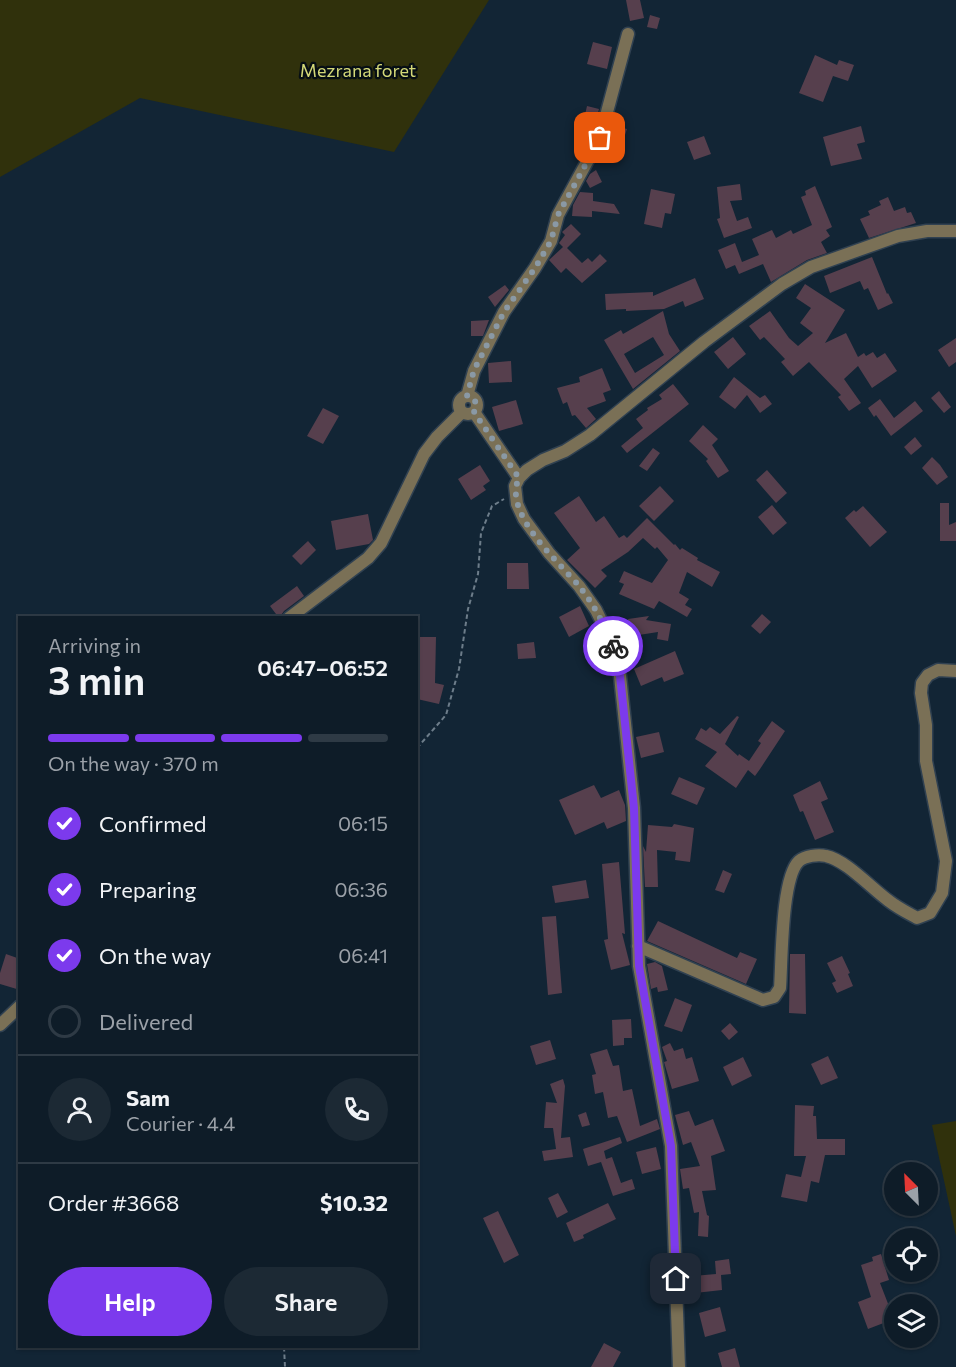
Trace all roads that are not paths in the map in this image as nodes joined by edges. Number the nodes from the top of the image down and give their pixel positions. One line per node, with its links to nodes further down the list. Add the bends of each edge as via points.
1 (628, 34): 3 (street, via 600,138 558,215 551,241 504,312 474,370 467,396 477,404)
2 (956, 231): 4 (street, via 898,236 811,267 704,342 590,435)
3 (468, 412): 4 (street); 5 (street, via 437,437 424,454 381,543 368,558)
4 (519, 478): 7 (street, via 515,486 517,504 530,528 579,586 613,645 634,808)
5 (291, 616)
6 (956, 671): 7 (street, via 938,670 922,683 926,761 946,861 942,893 930,914 917,918 848,868 826,856 807,856 798,861 792,875 785,907 780,988 774,997 763,1000)
7 (638, 946): 10 (street, via 671,1146)
8 (18, 1008): 9 (street)
9 (0, 1025)
10 (679, 1367)

